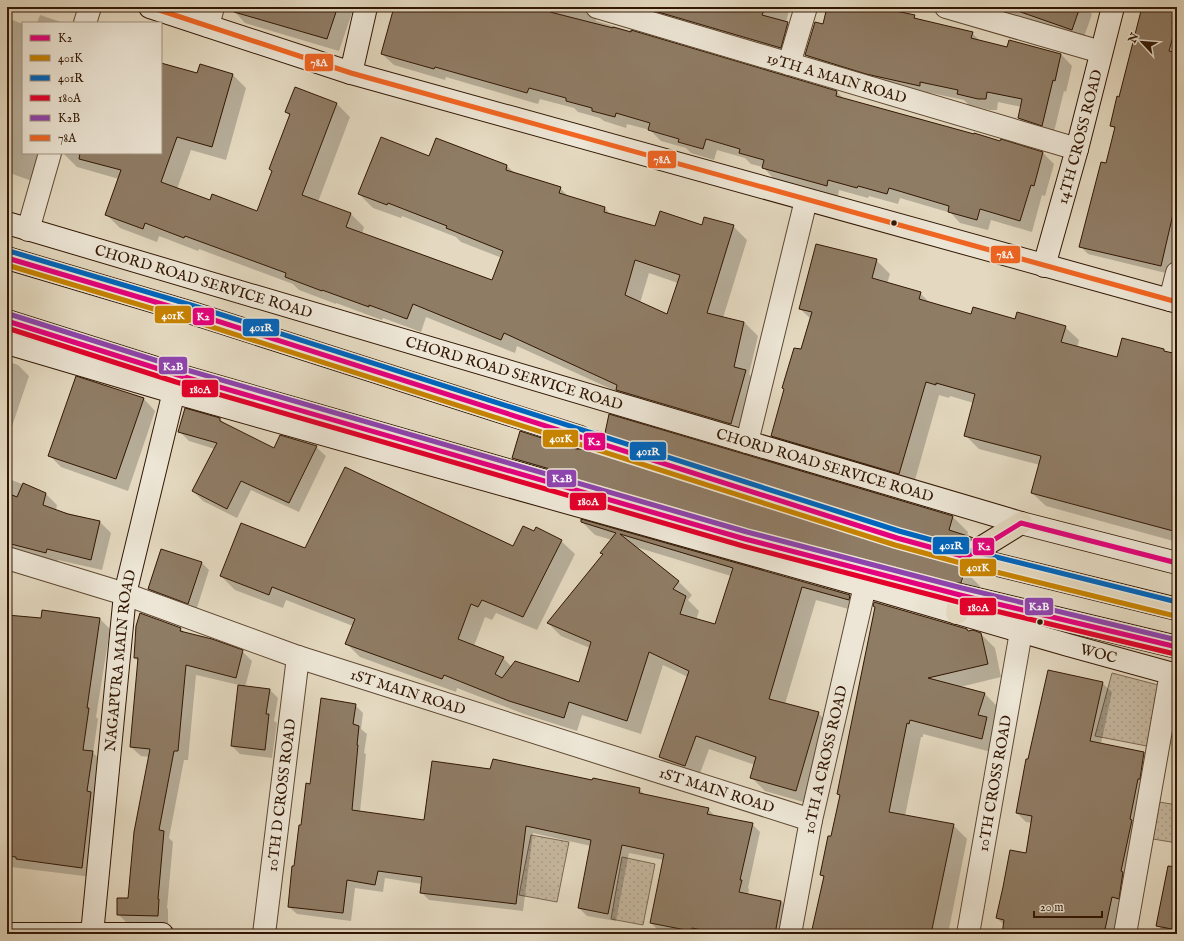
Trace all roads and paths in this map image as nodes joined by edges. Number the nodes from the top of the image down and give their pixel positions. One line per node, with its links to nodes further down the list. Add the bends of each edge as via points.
1 (90, 7): 9 (street)
2 (150, 7): 8 (street)
3 (366, 7): 12 (street)
4 (597, 7): 11 (street, 19TH A MAIN ROAD)
5 (806, 7): 11 (street)
6 (1113, 7): 10 (street, 14TH CROSS ROAD)
7 (957, 8): 10 (street)
8 (210, 16): 12 (street)
9 (85, 22)
10 (1102, 52): 13 (street, 14TH CROSS ROAD)
11 (789, 64): 13 (street, 19TH A MAIN ROAD)
12 (351, 73): 15 (street)
13 (1077, 149): 19 (street, 14TH CROSS ROAD)
14 (50, 154): 17 (street)
15 (806, 200): 19 (street); 26 (street)
16 (7, 223): 17 (street, CHORD ROAD SERVICE ROAD)
17 (28, 230): 26 (street, CHORD ROAD SERVICE ROAD)
18 (7, 258): 25 (main road, via 189,312)
19 (1044, 266): 21 (street)
20 (1177, 273): 21 (street)
21 (1174, 301)
22 (7, 321): 24 (main road)
23 (7, 343): 24 (street, WOC)
24 (175, 383): 27 (main road); 31 (street, WOC); 32 (street, NAGAPURA MAIN ROAD)
25 (580, 437)
26 (747, 442): 28 (street, CHORD ROAD SERVICE ROAD)
27 (563, 486)
28 (1021, 523): 30 (street, CHORD ROAD SERVICE ROAD); 34 (main road, via 966,557)
29 (7, 558): 32 (street, 1ST MAIN ROAD)
30 (1177, 564)
31 (865, 586): 33 (street, WOC); 39 (street, 10TH A CROSS ROAD)
32 (125, 594): 37 (street, 1ST MAIN ROAD); 41 (street, NAGAPURA MAIN ROAD)
33 (958, 604): 35 (street, WOC); 36 (main road)
34 (1177, 609)
35 (1021, 632): 38 (street, WOC); 45 (street, 10TH CROSS ROAD)
36 (1177, 647)
37 (298, 657): 39 (street, 1ST MAIN ROAD); 43 (street, 10TH D CROSS ROAD)
38 (1174, 674): 46 (street)
39 (811, 820): 44 (street, 10TH A CROSS ROAD)
40 (7, 934): 41 (street)
41 (92, 934): 42 (street)
42 (162, 934)
43 (264, 934)
44 (790, 934)
45 (968, 934)
46 (1125, 934)

